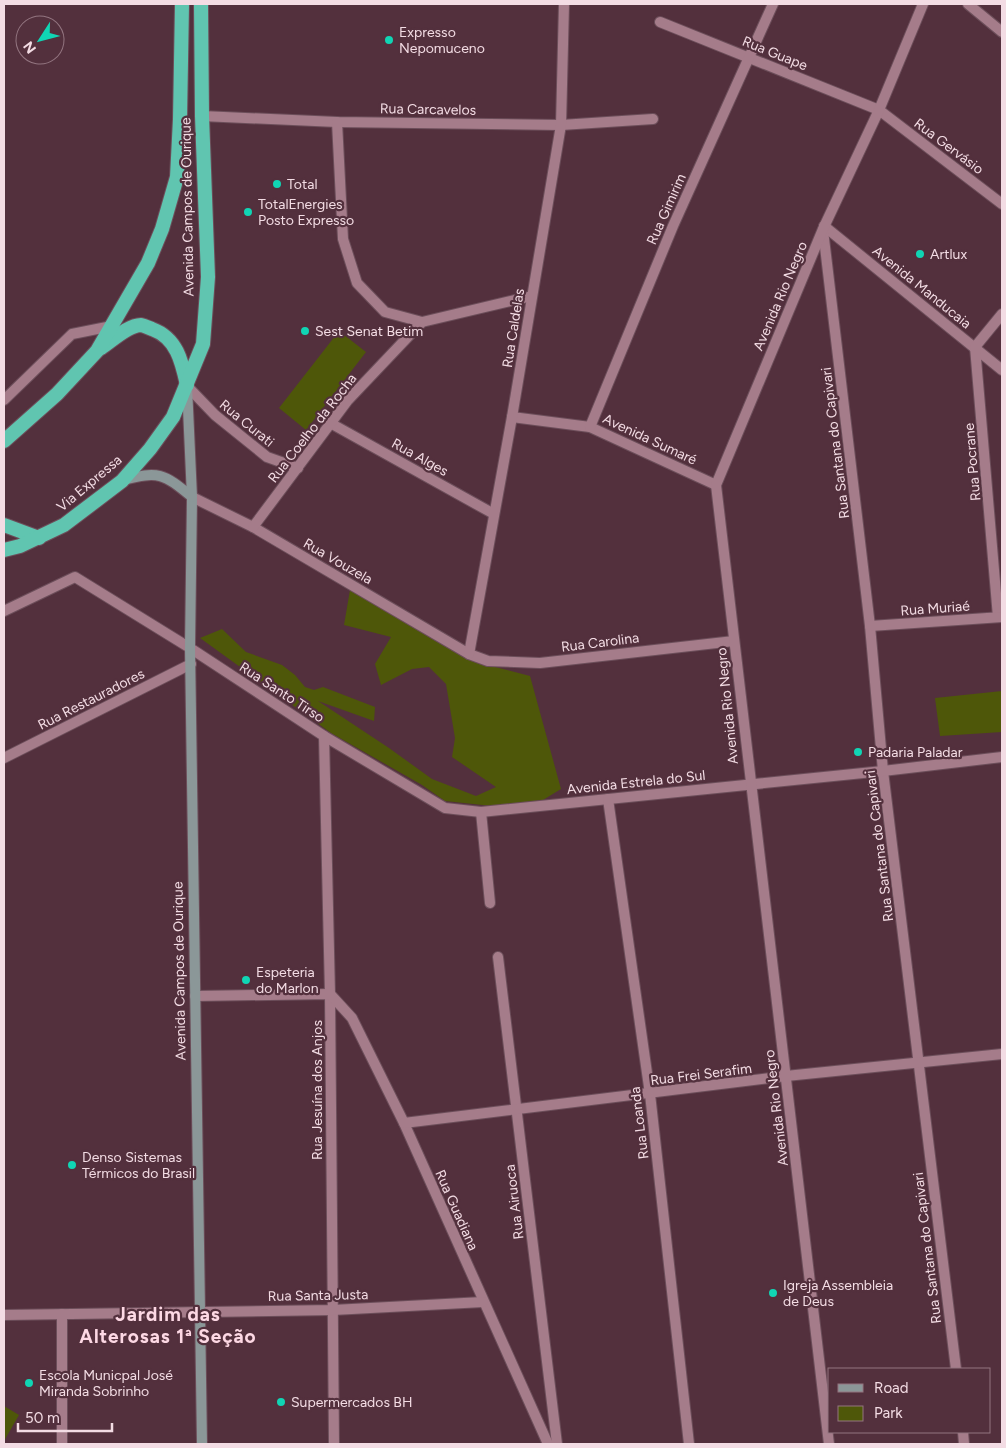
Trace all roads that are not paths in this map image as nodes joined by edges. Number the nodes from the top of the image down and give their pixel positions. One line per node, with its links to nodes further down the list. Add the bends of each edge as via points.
1 (182, 4): 20 (highway, Avenida Campos de Ourique, via 177,177 148,263)
2 (201, 4): 11 (highway, Avenida Campos de Ourique)
3 (564, 4): 14 (street, Rua Caldelas)
4 (773, 4): 9 (street, Rua Gimirim)
5 (923, 4): 10 (street, Avenida Rio Negro)
6 (968, 4): 8 (street)
7 (660, 22): 9 (street, Rua Guape)
8 (1002, 32)
9 (750, 58): 10 (street, Rua Guape); 28 (street, Rua Gimirim, via 673,226)
10 (879, 110): 15 (street, Rua Gervásio); 16 (street, Avenida Rio Negro)
11 (202, 116): 13 (street, Rua Carcavelos); 24 (highway, Avenida Campos de Ourique, via 208,277 203,344)
12 (653, 119): 14 (street, Rua Carcavelos)
13 (336, 122): 14 (street, Rua Carcavelos); 19 (street, via 343,239 357,283 385,312)
14 (561, 125): 17 (street, Rua Caldelas)
15 (1002, 204)
16 (824, 227): 21 (street, Avenida Manducaia); 32 (street, Avenida Rio Negro); 41 (street, Rua Santana do Capivari)
17 (532, 296): 19 (street); 26 (street, Rua Caldelas)
18 (1002, 314): 21 (street)
19 (422, 322): 27 (street, Rua Coelho da Rocha, via 348,400)
20 (112, 326): 22 (highway, Avenida Campos de Ourique); 25 (street, via 72,334)
21 (975, 347): 23 (street, Avenida Manducaia); 40 (street, Rua Pocrane)
22 (97, 351): 24 (highway, via 141,325 160,332 172,341 183,363); 29 (highway, via 57,394)
23 (1002, 370)
24 (187, 386): 30 (street, Rua Curati, via 215,416 267,458); 31 (highway, Via Expressa, via 167,425); 33 (main road, Avenida Campos de Ourique)
25 (4, 400)
26 (512, 417): 28 (street, Avenida Sumaré); 34 (street, Rua Caldelas)
27 (332, 424): 30 (street, Rua Coelho da Rocha); 34 (street, Rua Alges)
28 (590, 427): 32 (street, Avenida Sumaré)
29 (5, 441)
30 (298, 468): 36 (street, Rua Coelho da Rocha)
31 (122, 481): 33 (main road, via 148,474 169,478); 37 (highway, Via Expressa, via 64,525)
32 (716, 485): 42 (street, Avenida Rio Negro)
33 (192, 497): 36 (street, Rua Vouzela); 43 (main road, Avenida Campos de Ourique)
34 (494, 514): 44 (street, Rua Caldelas)
35 (4, 525): 37 (highway)
36 (253, 527): 44 (street, Rua Vouzela)
37 (39, 538): 38 (highway, Via Expressa)
38 (4, 550)
39 (4, 611): 43 (street, Rua Santo Tirso, via 75,577)
40 (1000, 617): 41 (street, Rua Muriaé)
41 (870, 626): 49 (street, Rua Santana do Capivari)
42 (734, 641): 44 (street, Rua Carolina, via 540,663 488,661); 50 (street, Avenida Rio Negro)
43 (190, 648): 45 (main road, Avenida Campos de Ourique); 46 (street, Rua Santo Tirso)
44 (469, 654)
45 (190, 664): 48 (street, Rua Restauradores); 56 (main road, Avenida Campos de Ourique)
46 (324, 736): 52 (street, Rua Santo Tirso, via 445,808); 55 (street, Rua Jesuína dos Anjos)
47 (1002, 757): 49 (street, Avenida Estrela do Sul)
48 (4, 758)
49 (883, 771): 50 (street, Avenida Estrela do Sul); 58 (street, Rua Santana do Capivari)
50 (750, 785): 51 (street, Avenida Estrela do Sul); 59 (street, Avenida Rio Negro)
51 (608, 799): 52 (street, Avenida Estrela do Sul); 60 (street, Rua Loanda)
52 (480, 812): 53 (street)
53 (490, 903)
54 (498, 957): 61 (street, Rua Airuoca)
55 (330, 994): 56 (street); 62 (street, Rua Guadiana, via 352,1018); 64 (street, Rua Jesuína dos Anjos)
56 (195, 996): 65 (main road, Avenida Campos de Ourique)
57 (1002, 1054): 58 (street, Rua Frei Serafim)
58 (919, 1061): 59 (street, Rua Frei Serafim); 68 (street, Rua Santana do Capivari)
59 (786, 1076): 60 (street, Rua Frei Serafim); 75 (street, Avenida Rio Negro)
60 (650, 1094): 61 (street, Rua Frei Serafim); 74 (street, Rua Loanda)
61 (517, 1110): 62 (street, Rua Frei Serafim); 73 (street, Rua Airuoca)
62 (404, 1123): 63 (street, Rua Guadiana)
63 (483, 1302): 64 (street, Rua Santa Justa); 72 (street, Rua Guadiana)
64 (333, 1310): 65 (street, Rua Santa Justa); 71 (street, Rua Jesuína dos Anjos)
65 (200, 1311): 66 (street, Rua Santa Justa); 70 (main road, Avenida Campos de Ourique)
66 (62, 1314): 67 (street, Rua Santa Justa); 69 (street)
67 (4, 1315)
68 (956, 1368)
69 (62, 1444)
70 (202, 1444)
71 (334, 1444)
72 (548, 1444)
73 (556, 1444)
74 (690, 1444)
75 (829, 1444)

